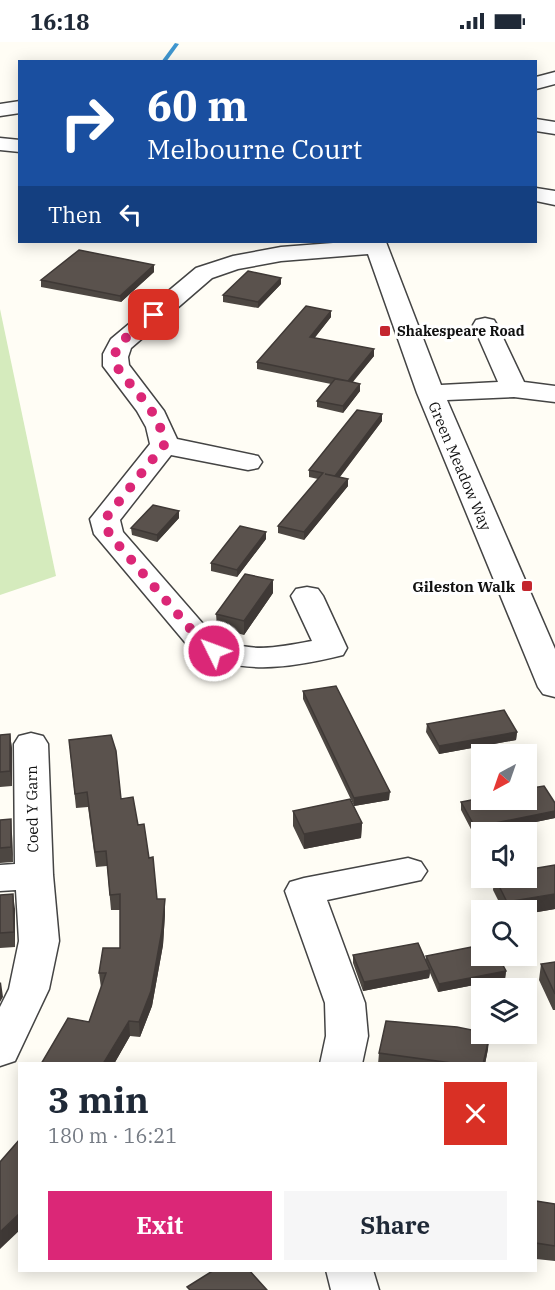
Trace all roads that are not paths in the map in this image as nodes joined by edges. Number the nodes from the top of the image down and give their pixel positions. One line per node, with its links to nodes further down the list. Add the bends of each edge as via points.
1 (555, 78): 2 (street)
2 (537, 83)
3 (18, 106): 4 (street)
4 (0, 110)
5 (537, 125): 6 (street)
6 (555, 128)
7 (0, 144): 8 (street)
8 (18, 146)
9 (537, 195): 10 (street)
10 (555, 198)
11 (375, 244): 14 (street, Green Meadow Way); 16 (street, via 281,254 204,273 120,344 114,355 116,365 147,405)
12 (485, 325): 13 (street)
13 (514, 389): 14 (street); 15 (street)
14 (430, 393): 19 (street, Green Meadow Way)
15 (555, 394)
16 (164, 445): 17 (street); 18 (street, via 105,519 105,526 200,640 214,651 253,660 331,648)
17 (248, 462)
18 (307, 596)
19 (555, 687)
20 (31, 744): 22 (street, Coed Y Garn)
21 (408, 871): 24 (street, via 304,891 345,1003 346,1036)
22 (17, 877): 23 (street, Coed Y Garn, via 39,941 29,989)
23 (0, 1050)
24 (341, 1062)
25 (350, 1272): 26 (street)
26 (355, 1290)

